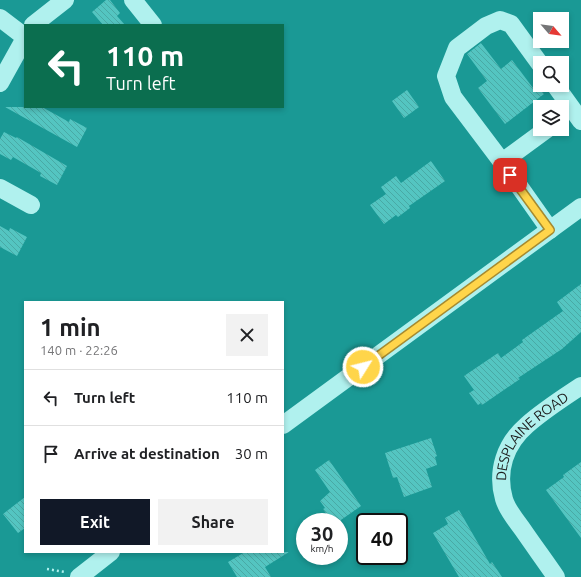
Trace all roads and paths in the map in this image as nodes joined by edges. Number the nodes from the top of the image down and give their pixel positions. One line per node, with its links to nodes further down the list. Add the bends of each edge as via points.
1 (65, 0): 4 (street)
2 (133, 0): 5 (street)
3 (0, 18): 6 (street)
4 (34, 24)
5 (152, 24)
6 (24, 36)
7 (24, 39): 9 (street)
8 (534, 56): 13 (street, via 511,24 500,20 486,26 457,48 446,76 453,97)
9 (0, 83)
10 (559, 92): 11 (street)
11 (572, 116)
12 (537, 136): 13 (street)
13 (502, 162): 17 (street)
14 (0, 188): 15 (street)
15 (31, 205)
16 (581, 207): 17 (street)
17 (550, 230): 19 (street)
18 (581, 386): 22 (street, DESPLAINE ROAD, via 527,425 507,450 502,465 504,500)
19 (284, 424)
20 (110, 553): 21 (street)
21 (77, 576)
22 (556, 577)

